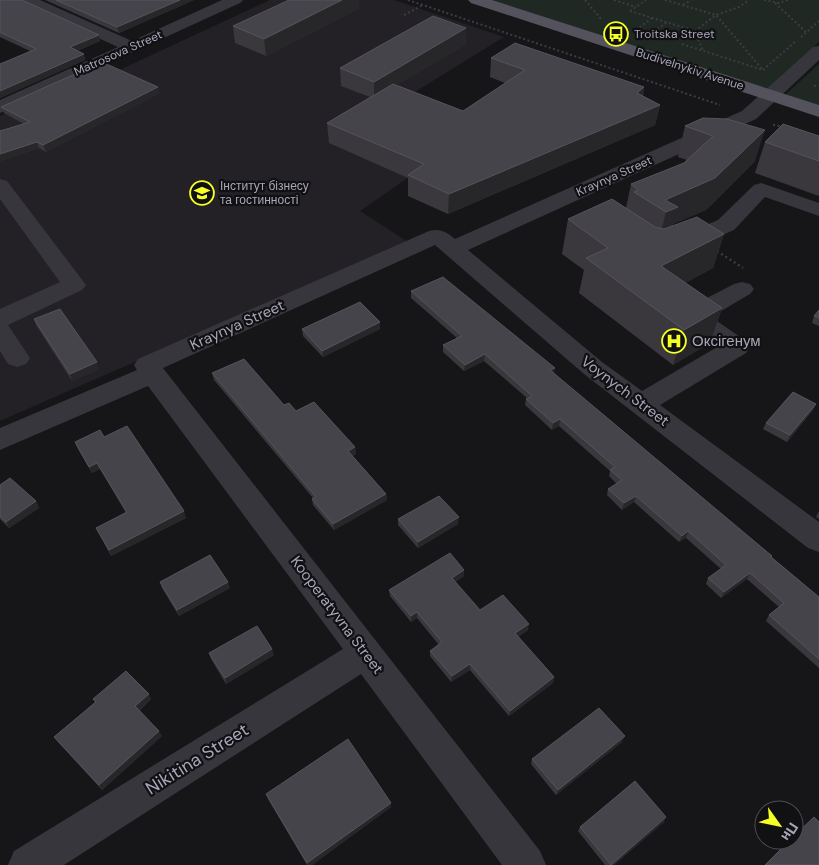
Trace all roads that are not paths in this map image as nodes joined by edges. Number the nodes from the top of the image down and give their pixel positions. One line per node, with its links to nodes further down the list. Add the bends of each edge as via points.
1 (28, 0): 4 (street)
2 (235, 0): 4 (street, Matrosova Street)
3 (476, 0): 6 (main road, Budivelnykiv Avenue)
4 (132, 47): 7 (street, Matrosova Street)
5 (819, 52): 6 (street)
6 (770, 96): 8 (main road, Budivelnykiv Avenue); 10 (street, Kraynya Street, via 749,115)
7 (0, 107)
8 (819, 111)
9 (0, 185): 16 (street, via 74,285)
10 (568, 196): 11 (street); 13 (street, Kraynya Street)
11 (588, 209)
12 (819, 210): 14 (street, via 761,189 726,225)
13 (444, 243): 19 (street, Kraynya Street); 20 (street, Voynych Street)
14 (664, 252)
15 (743, 279): 20 (street, via 693,316 737,347)
16 (0, 319)
17 (0, 331): 18 (street)
18 (17, 358)
19 (150, 369): 21 (street, Kraynya Street); 23 (street, Kooperatyvna Street)
20 (641, 404): 22 (street, Voynych Street)
21 (0, 440)
22 (819, 539)
23 (366, 653): 24 (street, Nikitina Street); 25 (street, Kooperatyvna Street)
24 (28, 865)
25 (526, 865)

